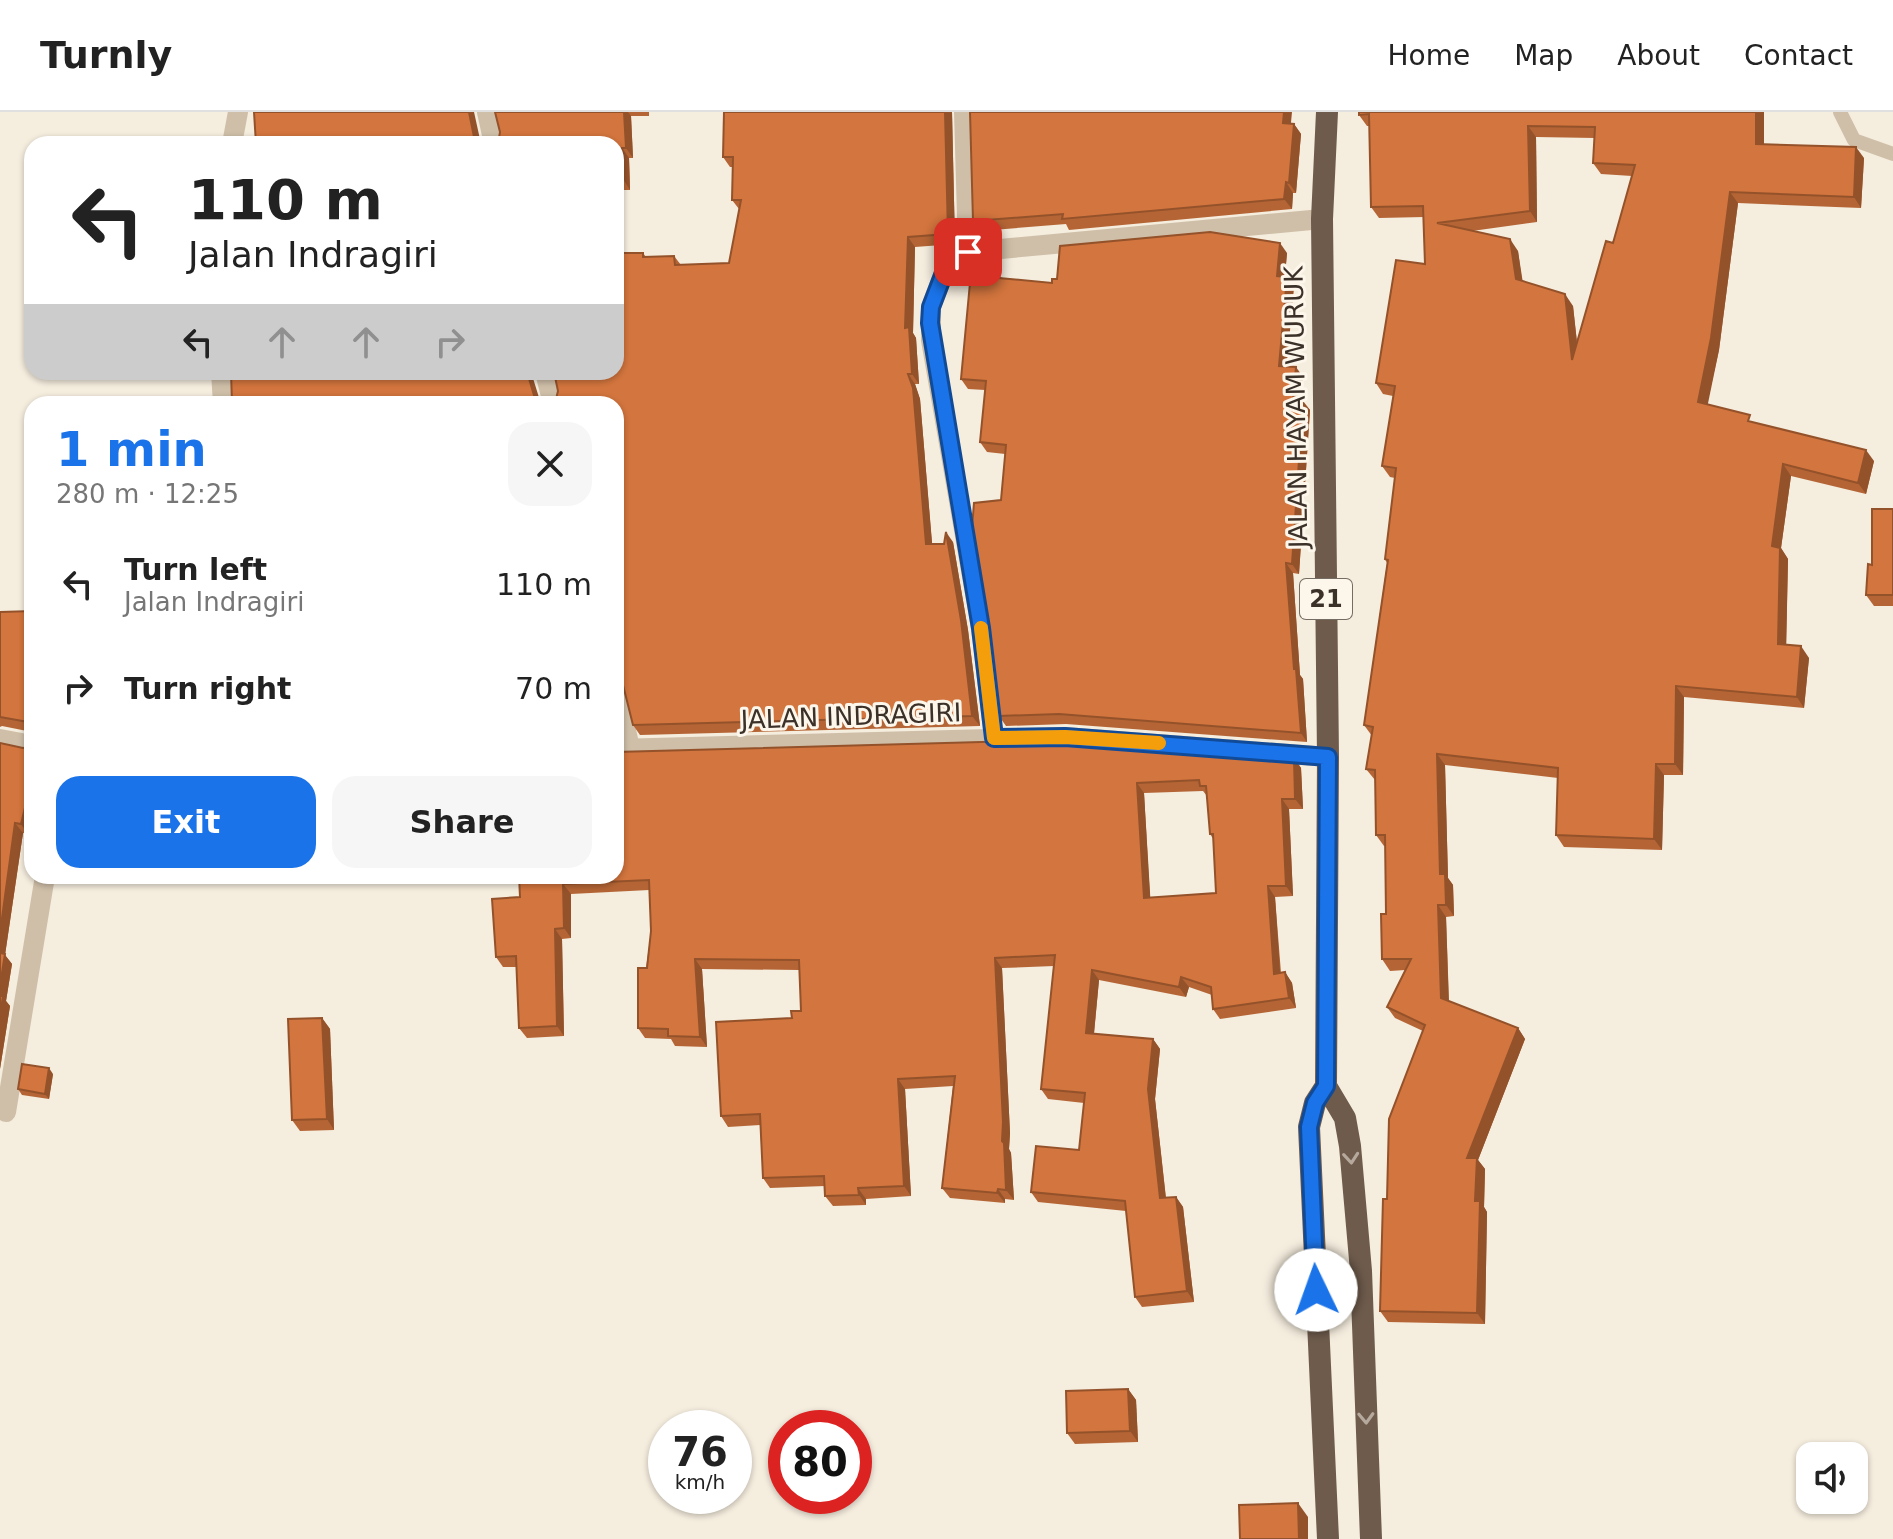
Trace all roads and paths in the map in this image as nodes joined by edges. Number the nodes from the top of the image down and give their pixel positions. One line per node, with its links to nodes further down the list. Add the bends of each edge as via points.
1 (238, 112): 6 (street)
2 (487, 112): 7 (street)
3 (964, 112): 10 (street)
4 (1327, 112): 9 (highway, JALAN HAYAM WURUK / 21)
5 (1840, 112): 8 (lane, via 1854,140)
6 (234, 136)
7 (492, 136)
8 (1893, 154)
9 (1322, 219): 10 (street); 15 (highway, JALAN HAYAM WURUK / 21)
10 (968, 252): 11 (street, via 947,265 931,307 931,340 981,628)
11 (994, 738): 14 (street, JALAN INDRAGIRI); 15 (street, JALAN INDRAGIRI, via 1065,737)
12 (0, 739): 13 (street)
13 (24, 744)
14 (624, 748)
15 (1328, 757): 17 (highway, JALAN HAYAM WURUK / 21)
16 (44, 884): 18 (street)
17 (1326, 1086): 19 (highway, JALAN HAYAM WURUK / 21, via 1309,1127); 20 (highway, JALAN HAYAM WURUK / 21, one-way to 20, via 1345,1118 1350,1146 1361,1271)
18 (6, 1112)
19 (1328, 1539)
20 (1371, 1539)

